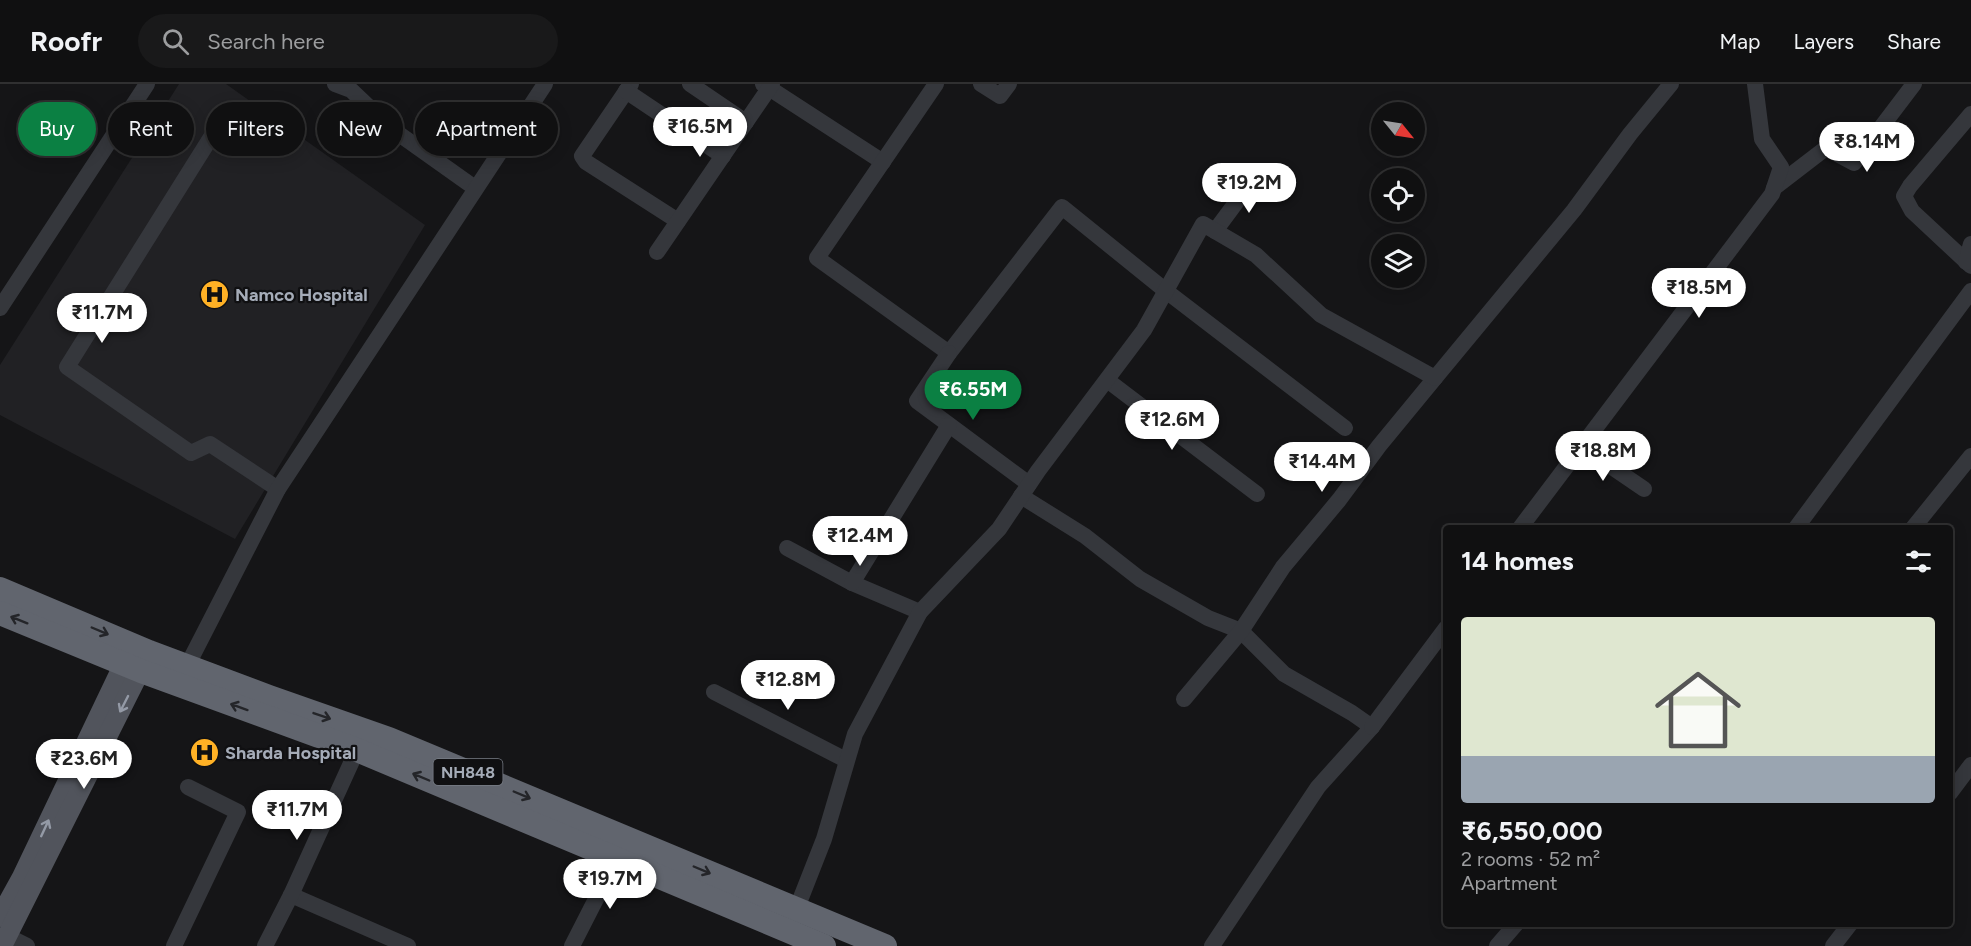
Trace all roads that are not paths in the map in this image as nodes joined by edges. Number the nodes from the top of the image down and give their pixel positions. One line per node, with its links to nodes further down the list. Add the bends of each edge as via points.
1 (147, 84): 28 (street)
2 (545, 84): 19 (street)
3 (690, 84): 14 (street)
4 (936, 84): 17 (street)
5 (981, 84): 6 (street, via 1000,96)
6 (1009, 84)
7 (1671, 84): 30 (street, via 1574,210)
8 (1755, 84): 20 (street, via 1762,139 1781,167)
9 (1914, 84): 20 (street, via 1854,163 1826,148)
10 (768, 85): 14 (street); 17 (street)
11 (347, 86): 19 (street, via 392,129)
12 (628, 88): 16 (street); 21 (street, via 582,156)
13 (1971, 114): 25 (street, via 1904,196 1912,211)
14 (746, 122): 16 (street)
15 (206, 145): 36 (street, via 67,367 191,453 210,444)
16 (723, 156): 21 (street)
17 (883, 162): 29 (street, via 817,258)
18 (1255, 177): 22 (street)
19 (476, 188): 36 (street)
20 (1774, 188): 34 (street)
21 (678, 221): 24 (street)
22 (1215, 231): 26 (street, via 1203,224); 30 (street, via 1256,255 1321,315)
23 (1971, 244): 25 (street)
24 (657, 252)
25 (1969, 264)
26 (1166, 291): 29 (street, via 1062,207); 31 (street, via 1144,330); 33 (street)
27 (1971, 291): 41 (street)
28 (0, 308)
29 (949, 352): 32 (street, via 917,401)
30 (1435, 378): 48 (street, via 1283,567)
31 (1107, 380): 38 (street); 39 (street)
32 (949, 425): 38 (street); 44 (street)
33 (1345, 428)
34 (1581, 446): 37 (street); 40 (street)
35 (1971, 456): 42 (street)
36 (278, 489): 51 (street)
37 (1644, 489)
38 (1025, 490): 46 (street, via 999,529); 48 (street, via 1140,579 1208,618)
39 (1257, 494)
40 (1522, 525)
41 (1798, 525)
42 (1915, 525)
43 (787, 548): 44 (street)
44 (852, 583): 46 (street)
45 (0, 590): 50 (highway, NH848, one-way to 50)
46 (920, 612): 57 (street, via 855,734)
47 (0, 613): 50 (highway, NH848, one-way to 47)
48 (1240, 631): 53 (street); 55 (street, via 1284,674)
49 (1443, 632): 55 (street)
50 (137, 658): 51 (highway, NH848); 63 (main road, one-way to 50); 68 (main road, one-way to 68)
51 (182, 675): 54 (highway, NH848)
52 (714, 693): 57 (street)
53 (1184, 699)
54 (288, 714): 56 (highway, NH848); 64 (highway, NH848, one-way to 64, via 389,739)
55 (1372, 727): 75 (street, via 1318,787)
56 (357, 750): 61 (highway, NH848, one-way to 56); 62 (street)
57 (846, 760): 64 (street, via 824,839)
58 (1971, 765): 60 (street)
59 (188, 787): 70 (street, via 238,812)
60 (1953, 789)
61 (617, 858): 64 (highway, NH848); 73 (street)
62 (291, 895): 71 (street); 72 (street)
63 (0, 917)
64 (792, 920): 67 (highway, NH848)
65 (1513, 927): 76 (street)
66 (1848, 927): 77 (street)
67 (822, 939): 74 (highway, NH848)
68 (4, 941): 69 (street)
69 (27, 946)
70 (174, 946)
71 (265, 946)
72 (408, 946)
73 (572, 946)
74 (885, 946)
75 (1212, 946)
76 (1497, 946)
77 (1833, 946)

